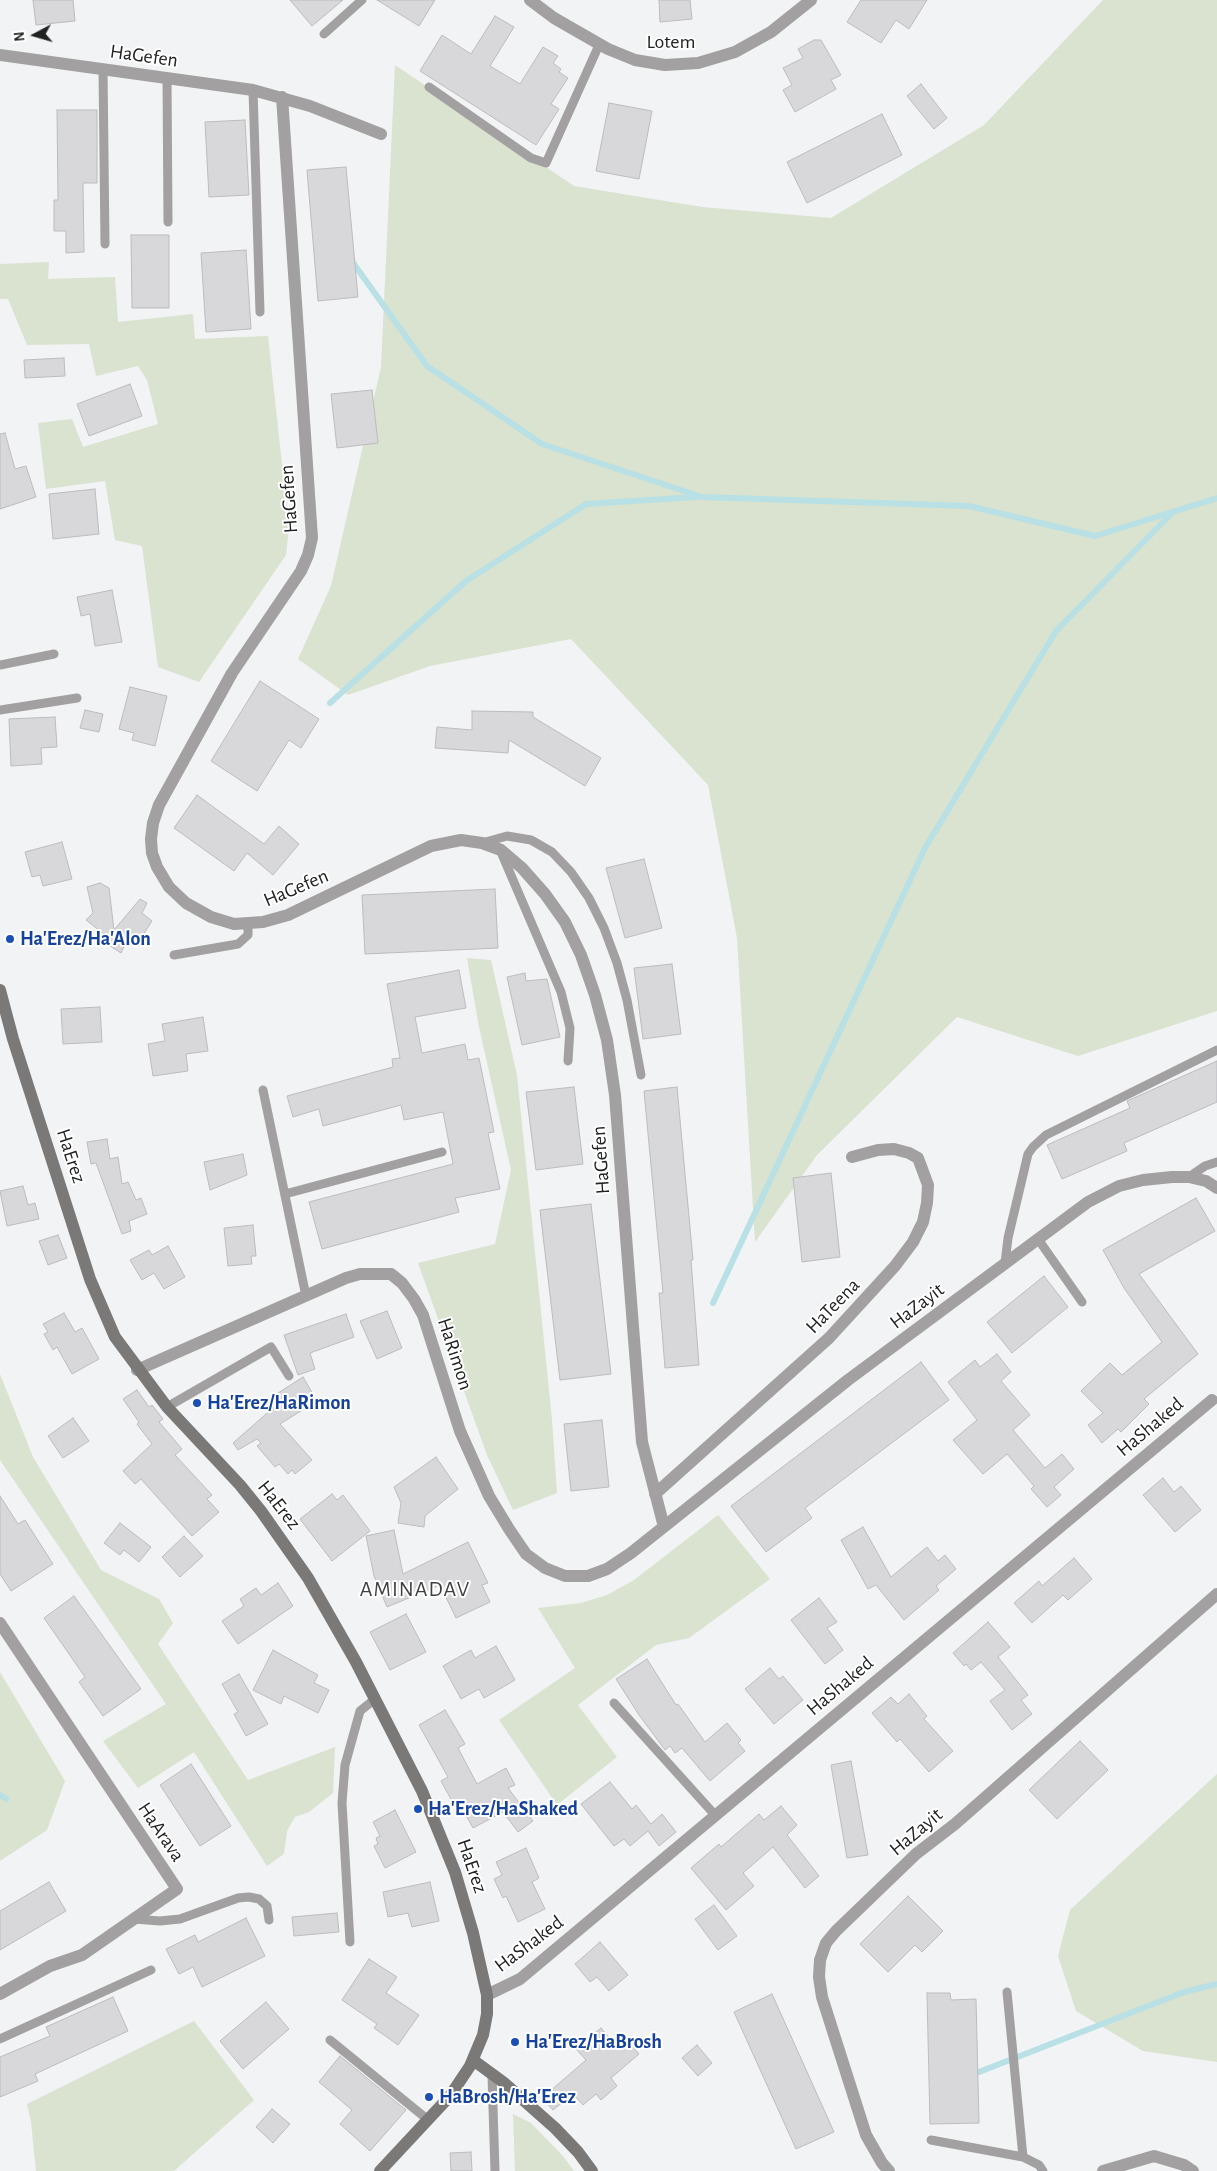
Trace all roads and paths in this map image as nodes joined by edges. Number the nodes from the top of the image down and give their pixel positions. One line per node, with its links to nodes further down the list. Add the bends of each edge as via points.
1 (362, 0): 4 (lane)
2 (530, 0): 5 (street, Lotem)
3 (811, 0): 5 (street, Lotem, via 755,42 698,63 649,63)
4 (324, 34)
5 (599, 45): 9 (lane, via 546,163 531,158)
6 (0, 55): 7 (street, HaGefen)
7 (102, 69): 8 (street, HaGefen); 14 (lane)
8 (166, 78): 10 (street, HaGefen); 13 (lane)
9 (429, 87)
10 (254, 90): 11 (street, HaGefen); 15 (lane)
11 (282, 97): 12 (street, HaGefen); 22 (street, HaGefen, via 312,538 301,571 232,673 159,805 151,839 157,867 186,903 211,917 234,924)
12 (381, 134)
13 (168, 222)
14 (105, 244)
15 (260, 312)
16 (54, 654): 17 (lane)
17 (0, 665)
18 (77, 698): 19 (lane)
19 (0, 710)
20 (482, 843): 21 (street, HaGefen); 22 (street, HaGefen, via 461,840 431,846 288,915); 27 (lane, via 507,836 530,840 552,852 572,872 604,928 617,963)
21 (501, 850): 26 (lane, via 561,992 570,1028); 43 (street, HaGefen, via 522,868 565,922 581,955 607,1040 615,1095 642,1442)
22 (248, 923): 23 (lane, via 248,935 238,944)
23 (174, 955)
24 (1, 997): 39 (street, HaErez, via 95,1294 115,1337)
25 (1217, 1050): 36 (lane, via 1046,1135 1033,1147 1028,1154 1008,1238)
26 (568, 1061)
27 (641, 1075)
28 (263, 1090): 34 (lane)
29 (442, 1152): 34 (lane)
30 (852, 1157): 43 (street, HaTeena, via 894,1149 918,1158 928,1185 927,1204 913,1242 829,1338)
31 (1217, 1162): 32 (lane)
32 (1189, 1177): 33 (street, HaZayit); 35 (street, HaZayit, via 1172,1176 1119,1186 1088,1202)
33 (1217, 1188)
34 (285, 1194): 37 (lane)
35 (1038, 1239): 36 (street, HaZayit); 38 (lane)
36 (1006, 1263): 44 (street, HaZayit, via 848,1380)
37 (306, 1296): 39 (street, HaRimon); 44 (street, HaRimon, via 360,1274 391,1274 402,1283 423,1315 460,1431 489,1496 526,1554 545,1568 565,1576 588,1576 607,1569)
38 (1082, 1302)
39 (137, 1370): 42 (street, HaErez)
40 (289, 1376): 42 (lane, via 271,1346)
41 (1212, 1400): 49 (street, HaShaked)
42 (167, 1407): 47 (street, HaErez, via 240,1485 280,1536 325,1606)
43 (655, 1494): 44 (street, HaGefen)
44 (664, 1527)
45 (1217, 1594): 67 (street, HaZayit, via 955,1824 916,1854 826,1942 820,1960 822,1997 866,2135)
46 (0, 1624): 50 (street, HaArava, via 177,1889)
47 (376, 1699): 52 (lane, via 360,1711 345,1765 342,1803); 56 (street, HaErez, via 448,1852 468,1913)
48 (614, 1703): 49 (lane)
49 (715, 1815): 56 (street, HaShaked, via 520,1978)
50 (134, 1919): 51 (lane, via 180,1919 249,1897 259,1899 267,1906); 55 (street, HaArava, via 82,1955 50,1966)
51 (269, 1920)
52 (350, 1942)
53 (151, 1970): 57 (lane)
54 (1007, 1992): 63 (lane)
55 (0, 1994)
56 (487, 1995): 59 (street, HaErez, via 486,2024)
57 (0, 2039)
58 (330, 2040): 61 (lane)
59 (472, 2060): 60 (street); 61 (street, HaErez, via 450,2096)
60 (492, 2074): 65 (lane); 66 (street, via 555,2128)
61 (427, 2119): 64 (street, HaErez)
62 (931, 2140): 63 (lane)
63 (1023, 2157): 68 (lane)
64 (380, 2171)
65 (495, 2171)
66 (592, 2171)
67 (888, 2171)
68 (1044, 2171)
69 (1103, 2171): 70 (street, via 1154,2156)
70 (1193, 2171)

